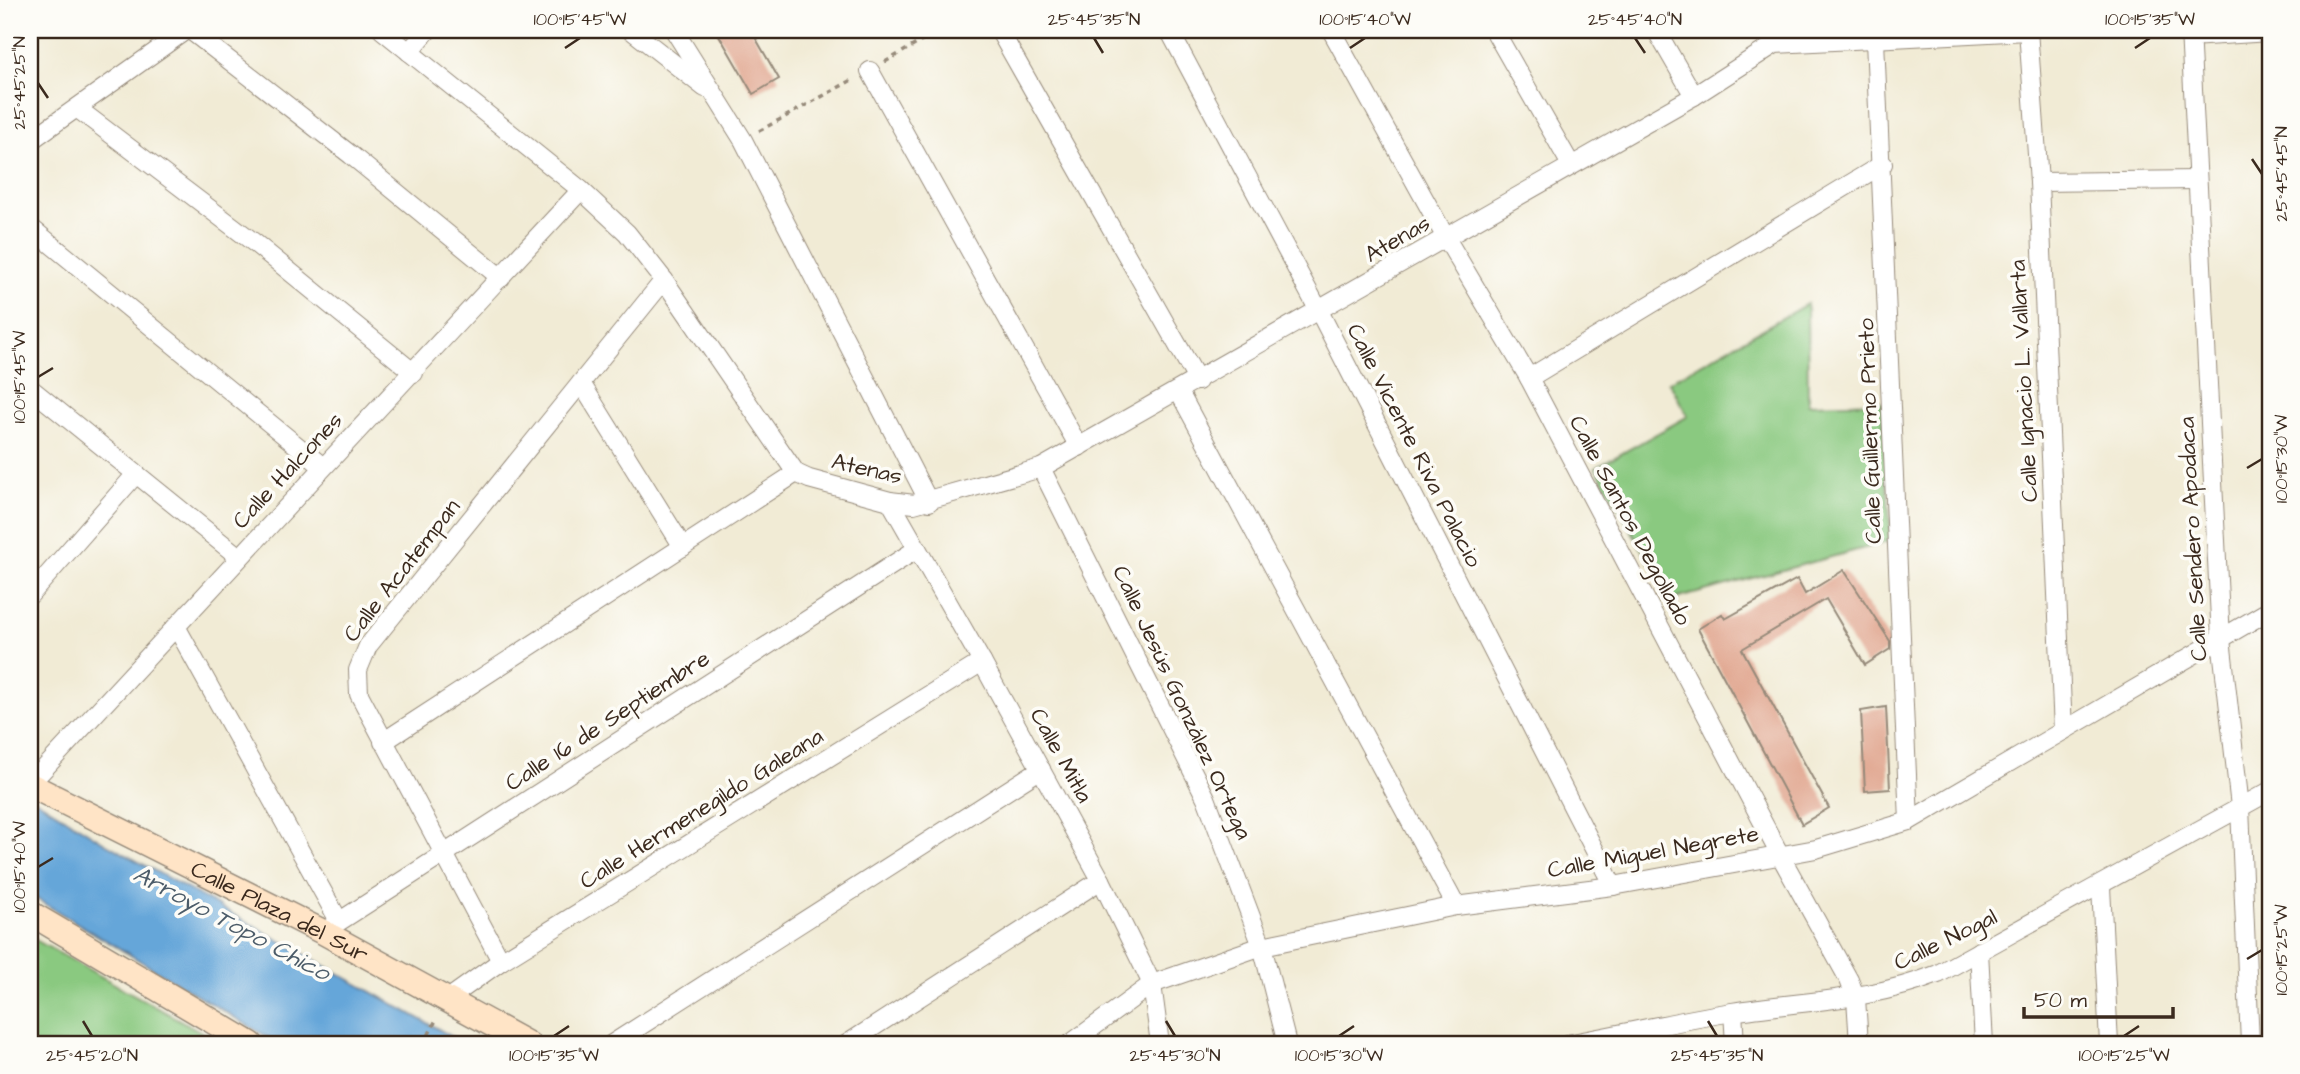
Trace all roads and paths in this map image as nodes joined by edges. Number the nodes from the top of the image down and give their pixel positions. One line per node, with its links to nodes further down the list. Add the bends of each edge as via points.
1 (188, 30): 21 (street); 31 (street)
2 (382, 30): 17 (street)
3 (428, 30): 17 (street)
4 (631, 30): 19 (street)
5 (674, 30): 19 (street)
6 (941, 30): 18 (path)
7 (999, 30): 36 (street)
8 (1169, 30): 33 (street, Calle Vicente Riva Palacio)
9 (1331, 30): 30 (street, Calle Santos Degollado)
10 (1494, 30): 25 (street)
11 (1656, 30): 20 (street)
12 (2028, 31): 16 (street, Atenas); 27 (street, Calle Ignacio L. Vallarta)
13 (2270, 32): 14 (street)
14 (2190, 34): 26 (street, Calle Sendero Apodaca)
15 (1774, 37): 16 (street, Atenas); 20 (street, Atenas)
16 (1875, 40): 24 (street, Calle Guillermo Prieto)
17 (409, 52): 28 (street)
18 (870, 71): 22 (path); 40 (street)
19 (713, 94): 22 (street)
20 (1694, 96): 25 (street, Atenas)
21 (78, 109): 23 (street); 34 (street, via 256,244)
22 (743, 140): 46 (street)
23 (30, 141)
24 (1883, 164): 35 (street); 61 (street, Calle Guillermo Prieto)
25 (1572, 165): 30 (street, Atenas)
26 (2197, 180): 27 (street); 53 (street, Calle Sendero Apodaca)
27 (2039, 182): 55 (street, Calle Ignacio L. Vallarta)
28 (580, 190): 31 (street, Calle Halcones); 32 (street, via 627,233)
29 (30, 227): 41 (street)
30 (1446, 238): 33 (street, Atenas); 35 (street, Calle Santos Degollado)
31 (501, 278): 34 (street, Calle Halcones)
32 (664, 279): 37 (street, Calle Acatempan); 43 (street)
33 (1319, 311): 36 (street, Atenas); 65 (street, Calle Vicente Riva Palacio)
34 (414, 373): 41 (street, Calle Halcones)
35 (1529, 378): 63 (street, Calle Santos Degollado)
36 (1198, 381): 38 (street, Atenas)
37 (581, 383): 47 (street); 56 (street, Calle Acatempan, via 368,646 358,670 359,694)
38 (1179, 391): 40 (street, Atenas); 67 (street)
39 (33, 398): 44 (street)
40 (1079, 447): 42 (street, Atenas)
41 (323, 467): 49 (street, Calle Halcones)
42 (1041, 468): 46 (street, Atenas); 70 (street, Calle Jesús González Ortega, via 1206,797)
43 (796, 473): 45 (street, Atenas); 47 (street)
44 (136, 474): 49 (street); 50 (street)
45 (890, 501): 46 (street, Atenas); 48 (street, Calle Mitla)
46 (929, 502)
47 (683, 547): 56 (street)
48 (917, 550): 54 (street, Calle Mitla); 62 (street, Calle 16 de Septiembre)
49 (239, 557): 52 (street, Calle Halcones)
50 (30, 595)
51 (2270, 610): 53 (street, Calle Miguel Negrete)
52 (177, 628): 58 (street, Calle Halcones); 69 (street)
53 (2221, 639): 55 (street, Calle Miguel Negrete); 60 (street, Calle Sendero Apodaca)
54 (982, 662): 57 (street, Calle Mitla); 72 (street, Calle Hermenegildo Galeana)
55 (2063, 731): 61 (street, Calle Miguel Negrete)
56 (383, 742): 62 (street, Calle Acatempan)
57 (1041, 769): 64 (street, Calle Mitla); 81 (street)
58 (30, 785): 69 (street, Calle Plaza del Sur)
59 (2270, 791): 60 (street, Calle Nogal)
60 (2239, 807): 66 (street, Calle Nogal); 91 (street, Calle Sendero Apodaca)
61 (1909, 821): 63 (street, Calle Miguel Negrete, via 1842,843)
62 (442, 855): 69 (street, Calle 16 de Septiembre); 72 (street, Calle Acatempan)
63 (1780, 855): 65 (street, Calle Miguel Negrete); 74 (street, Calle Santos Degollado)
64 (1101, 880): 73 (street, Calle Mitla); 82 (street)
65 (1613, 886): 67 (street, Calle Miguel Negrete)
66 (2101, 887): 71 (street, Calle Nogal); 90 (street)
67 (1456, 906): 70 (street, Calle Miguel Negrete)
68 (30, 913): 78 (street)
69 (331, 927): 75 (street, Calle Plaza del Sur)
70 (1262, 946): 73 (street, Calle Miguel Negrete); 85 (street, Calle Jesús González Ortega)
71 (1979, 951): 74 (street, Calle Nogal, via 1909,985); 89 (street)
72 (500, 961): 75 (street, Calle Hermenegildo Galeana)
73 (1152, 984): 83 (street, Calle Miguel Negrete); 84 (street, Calle Mitla)
74 (1856, 998): 76 (street, Calle Nogal); 88 (street, Calle Santos Degollado)
75 (443, 1006): 79 (path); 80 (street, Calle Plaza del Sur)
76 (1733, 1012): 77 (street, Calle Nogal); 87 (street)
77 (1604, 1041): 86 (street, Calle Nogal)
78 (251, 1044)
79 (424, 1044)
80 (528, 1044)
81 (612, 1044)
82 (847, 1044)
83 (1070, 1044)
84 (1160, 1044)
85 (1287, 1044)
86 (1567, 1044)
87 (1735, 1044)
88 (1859, 1044)
89 (1984, 1044)
90 (2109, 1044)
91 (2250, 1044)

